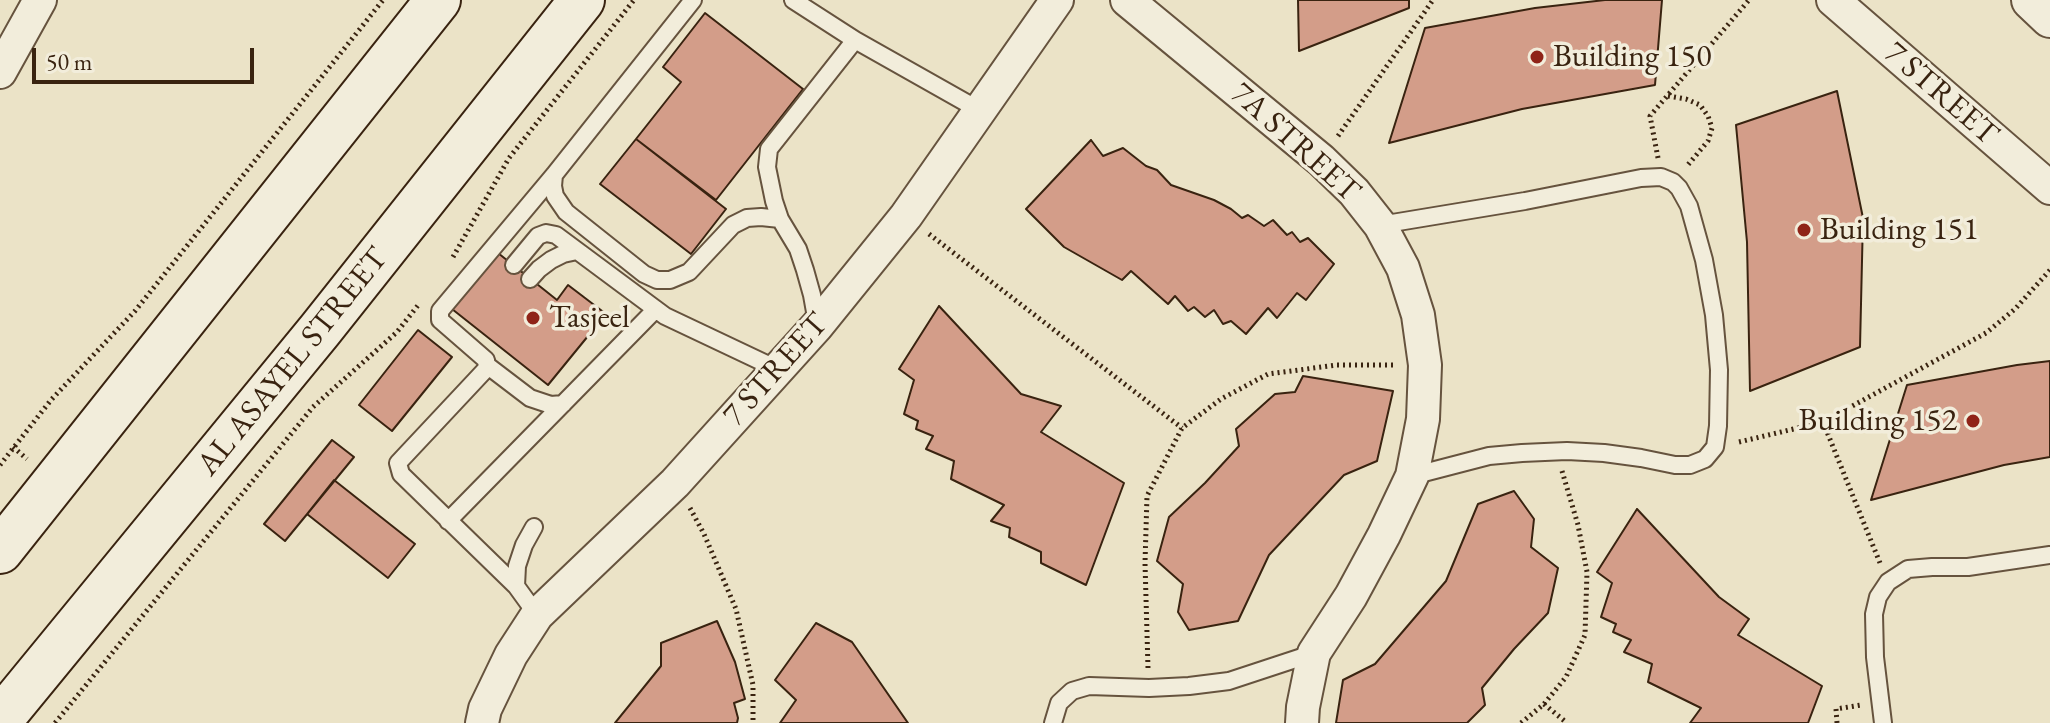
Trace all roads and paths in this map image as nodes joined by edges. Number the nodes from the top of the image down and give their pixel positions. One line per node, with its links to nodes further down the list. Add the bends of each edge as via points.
1 (40, 0): 18 (street)
2 (383, 0): 48 (path, via 135,311 51,400)
3 (438, 0): 53 (main road)
4 (567, 0): 17 (main road)
5 (582, 0): 17 (main road, AL ASAYEL STREET)
6 (634, 0): 29 (path, via 509,158)
7 (693, 0): 22 (lane)
8 (793, 0): 16 (lane)
9 (1057, 0): 20 (street, 7 STREET)
10 (1127, 0): 21 (street, 7A STREET)
11 (1433, 0): 21 (path)
12 (1749, 0): 19 (path)
13 (1833, 0): 24 (street, 7 STREET)
14 (2031, 0): 15 (street)
15 (2050, 18)
16 (855, 40): 20 (lane); 26 (lane, via 769,149 769,183)
17 (541, 52): 62 (main road, AL ASAYEL STREET)
18 (3, 60)
19 (1667, 96): 23 (path, via 1650,116); 23 (path, via 1700,105 1712,128 1708,141)
20 (979, 110): 25 (street, 7 STREET)
21 (1321, 160): 27 (street, 7A STREET)
22 (554, 175): 26 (lane, via 555,196 566,212 657,280 689,272 733,225 747,218); 37 (lane, via 440,311 440,320)
23 (1667, 180): 27 (lane, via 1641,178); 46 (lane, via 1689,206 1714,315 1719,370)
24 (2050, 188)
25 (906, 216): 36 (street, 7 STREET); 45 (path)
26 (780, 219): 36 (lane, via 798,249)
27 (1380, 225): 40 (street, 7A STREET, via 1403,268 1418,315)
28 (577, 251): 30 (lane, via 546,233); 32 (lane, via 551,260); 34 (lane)
29 (452, 259)
30 (514, 265)
31 (2050, 270): 44 (path, via 1986,333)
32 (530, 279)
33 (424, 296): 63 (path, via 397,332 313,407)
34 (655, 310): 42 (lane); 43 (lane)
35 (469, 322): 37 (lane)
36 (817, 326): 42 (street, 7 STREET)
37 (458, 336): 39 (lane)
38 (487, 337): 39 (lane)
39 (476, 352): 41 (lane)
40 (1425, 365): 45 (path, via 1337,365 1268,374); 49 (street, 7A STREET, via 1423,419)
41 (488, 366): 43 (lane, via 530,398); 51 (lane, via 398,463 401,474)
42 (777, 369): 50 (street, 7 STREET)
43 (563, 404): 51 (lane)
44 (1823, 422): 46 (path); 55 (path)
45 (1182, 428): 59 (path, via 1147,496)
46 (1715, 447): 47 (lane, via 1690,465)
47 (1556, 451): 49 (lane, via 1489,456); 61 (path, via 1587,572 1585,635 1566,677)
48 (0, 465)
49 (1412, 476): 58 (street, 7A STREET, via 1351,596)
50 (675, 483): 57 (street, 7 STREET); 65 (path, via 736,609 753,685)
51 (448, 521): 56 (lane)
52 (534, 527): 56 (lane, via 517,566)
53 (0, 551)
54 (2050, 555): 55 (lane, via 1908,569)
55 (1888, 582): 60 (lane, via 1874,614)
56 (516, 586): 57 (lane)
57 (537, 615): 64 (street, 7 STREET, via 511,655)
58 (1314, 653): 59 (lane, via 1229,681); 67 (street, 7A STREET)
59 (1149, 688): 66 (lane, via 1089,686 1072,691 1059,703)
60 (1879, 702): 70 (path, via 1836,709); 71 (lane)
61 (1544, 704): 68 (path); 69 (path)
62 (0, 720)
63 (55, 723)
64 (482, 723)
65 (753, 723)
66 (1053, 723)
67 (1302, 723)
68 (1521, 723)
69 (1567, 723)
70 (1837, 723)
71 (1883, 723)

